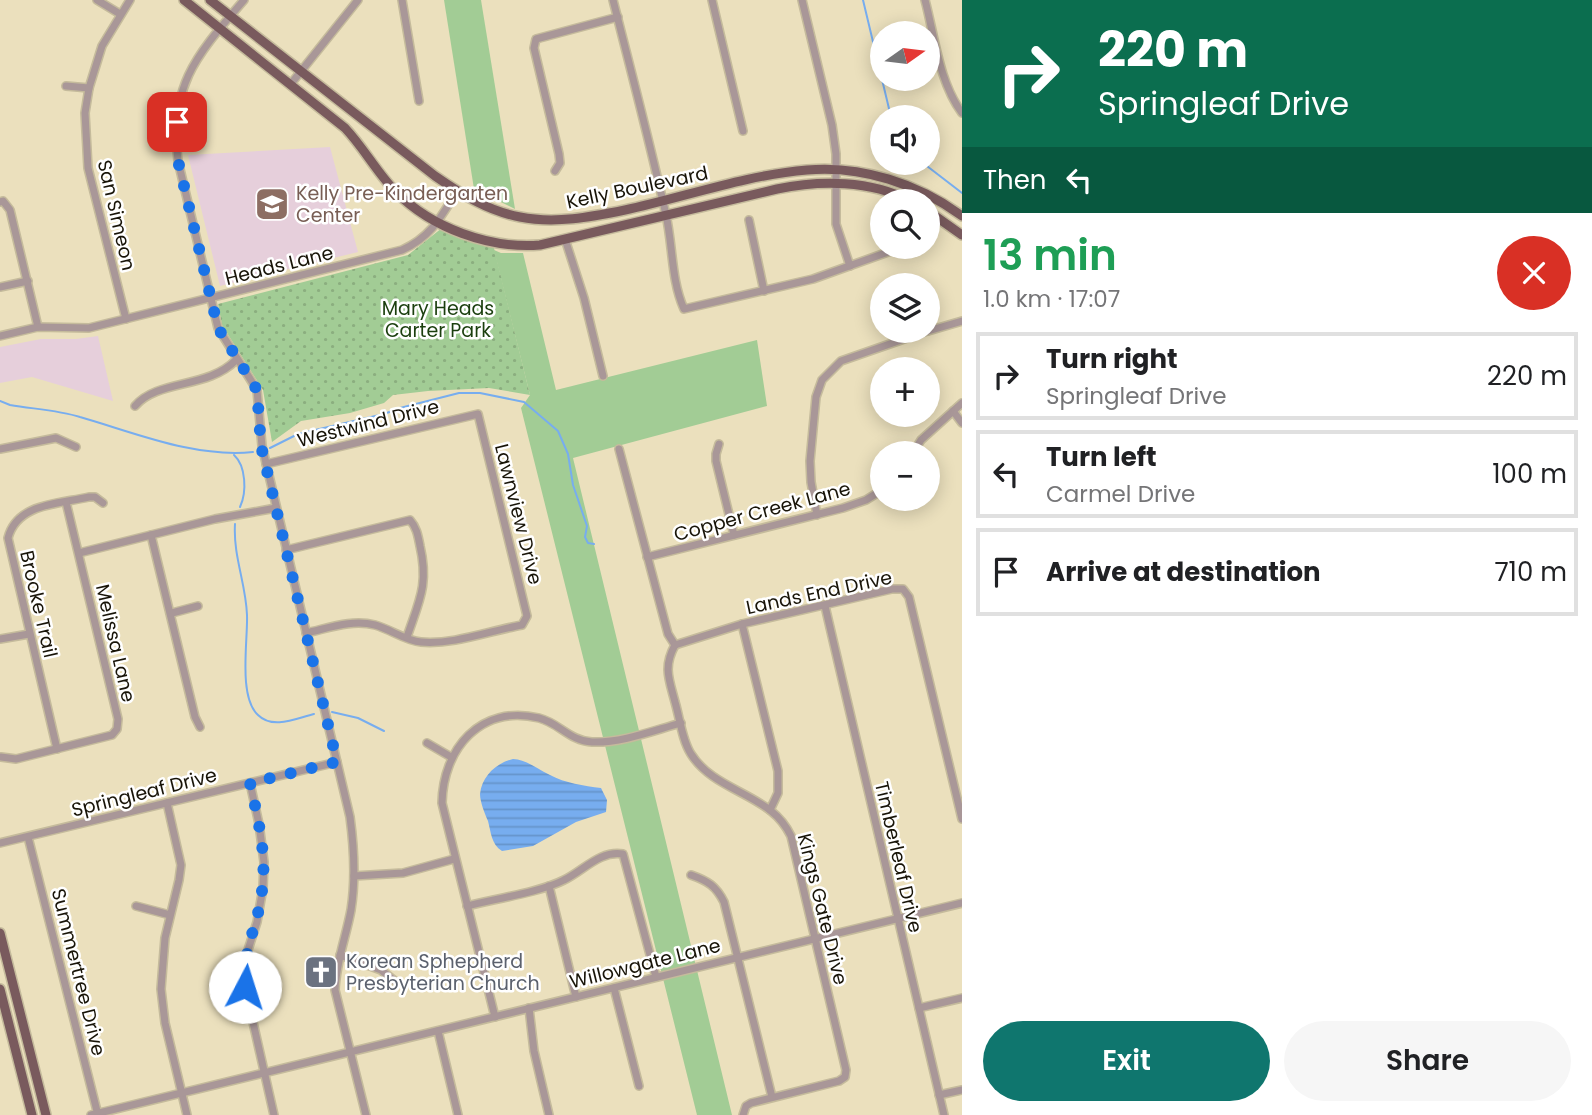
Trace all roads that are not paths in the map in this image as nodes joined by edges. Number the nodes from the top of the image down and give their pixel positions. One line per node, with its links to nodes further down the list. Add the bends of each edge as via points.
1 (97, 0): 12 (street)
2 (130, 0): 12 (street, San Simeon)
3 (184, 0): 15 (main road, Kelly Boulevard)
4 (210, 0): 13 (main road, Kelly Boulevard)
5 (244, 0): 13 (street)
6 (358, 0): 16 (street)
7 (402, 0): 20 (street)
8 (613, 0): 14 (street)
9 (712, 0): 22 (street)
10 (802, 0): 23 (street, via 832,125)
11 (925, 0): 21 (street, via 945,80)
12 (120, 14): 19 (street, San Simeon, via 102,46)
13 (230, 16): 15 (street); 16 (main road, Kelly Boulevard)
14 (618, 17): 24 (street, via 536,39 534,48 559,153); 29 (street)
15 (221, 27): 17 (main road, Kelly Boulevard); 42 (street, via 185,80 176,139)
16 (301, 71): 17 (street); 27 (main road, Kelly Boulevard)
17 (290, 85): 34 (main road, Kelly Boulevard, via 345,128 396,192)
18 (66, 86): 19 (street)
19 (89, 88): 43 (street, San Simeon, via 85,113 88,168)
20 (419, 101)
21 (962, 113)
22 (743, 131)
23 (836, 170): 25 (street); 29 (main road, Kelly Boulevard, via 786,172); 31 (main road, Kelly Boulevard, via 897,181 936,198)
24 (555, 171)
25 (835, 183): 26 (main road, Kelly Boulevard); 30 (main road, Kelly Boulevard, via 788,186); 38 (street, via 836,224)
26 (874, 189)
27 (457, 191): 29 (main road, Kelly Boulevard, via 500,212 538,219 580,218); 34 (street, Heads Lane)
28 (0, 202): 39 (street, via 8,205)
29 (663, 202): 30 (street)
30 (666, 216): 36 (main road, Kelly Boulevard); 41 (street, via 684,309)
31 (962, 216)
32 (940, 219): 35 (main road)
33 (748, 220): 41 (street)
34 (437, 222): 36 (main road, Kelly Boulevard, via 509,246); 42 (street, Heads Lane, via 418,243 402,250)
35 (962, 235)
36 (565, 239): 50 (street)
37 (870, 259): 38 (street)
38 (850, 266): 41 (street)
39 (28, 281): 40 (street); 45 (street)
40 (0, 287)
41 (764, 291)
42 (211, 298): 43 (street, Heads Lane); 49 (street, via 218,328)
43 (126, 319): 45 (street, Heads Lane, via 89,328)
44 (962, 321): 46 (street)
45 (38, 327): 47 (street, Heads Lane)
46 (940, 327)
47 (0, 336)
48 (893, 343): 66 (street, via 841,361 822,380 810,461)
49 (236, 360): 52 (street, via 226,371 150,394); 61 (street, via 257,390)
50 (603, 376)
51 (962, 403): 53 (street)
52 (135, 406)
53 (953, 411): 55 (street); 56 (street)
54 (478, 414): 61 (street, Westwind Drive); 78 (street, Lawnview Drive, via 526,620 522,625 437,643)
55 (962, 423)
56 (920, 441)
57 (719, 444): 67 (street, via 716,461)
58 (76, 447): 59 (street, via 56,439)
59 (0, 449)
60 (619, 449): 71 (street)
61 (266, 464): 65 (street)
62 (870, 497): 66 (street, Copper Creek Lane)
63 (66, 502): 64 (street, via 94,497); 70 (street, Melissa Lane); 77 (street, Brooke Trail, via 26,512 10,528 9,546)
64 (103, 503)
65 (276, 508): 68 (street); 69 (street)
66 (817, 515): 67 (street, Copper Creek Lane)
67 (734, 534): 71 (street, Copper Creek Lane)
68 (151, 535): 70 (street); 74 (street)
69 (286, 550): 76 (street); 78 (street, via 410,520 416,527 425,568)
70 (79, 553): 84 (street, Melissa Lane, via 118,724 112,735)
71 (648, 557): 80 (street)
72 (198, 606): 74 (street)
73 (825, 606): 75 (street, Lands End Drive); 91 (street, Lands End Drive, via 892,589 903,589 909,597); 102 (street, Timberleaf Drive)
74 (172, 613): 82 (street)
75 (742, 624): 80 (street, Lands End Drive); 90 (street, via 778,771 778,793)
76 (306, 633): 78 (street, via 364,623); 87 (street)
77 (29, 634): 79 (street); 84 (street, Brooke Trail)
78 (407, 637)
79 (0, 639)
80 (675, 645): 81 (street, Kings Gate Drive, via 667,674)
81 (681, 723): 86 (street, via 615,741 591,742 575,739 540,718 505,717 473,730); 90 (street, Kings Gate Drive, via 690,753 700,765)
82 (200, 727)
83 (427, 743): 86 (street)
84 (57, 749): 85 (street, Melissa Lane, via 16,759)
85 (1, 757)
86 (451, 757): 94 (street, via 442,803)
87 (337, 762): 88 (street, Springleaf Drive); 96 (street, via 350,817)
88 (250, 783): 89 (street, Springleaf Drive); 118 (street, via 264,862 245,987)
89 (167, 803): 92 (street, Springleaf Drive); 101 (street, via 181,865)
90 (770, 810): 104 (street, Kings Gate Drive, via 791,836)
91 (962, 819)
92 (29, 837): 93 (street, Springleaf Drive); 124 (street, Summertree Drive)
93 (0, 844)
94 (454, 859): 96 (street, via 403,873); 100 (street)
95 (691, 875): 106 (street, via 708,881 719,892)
96 (354, 876): 105 (street)
97 (548, 886): 100 (street); 107 (street, via 598,859 624,854); 111 (street)
98 (962, 903): 102 (street, Willowgate Lane)
99 (136, 906): 101 (street)
100 (467, 906): 115 (street)
101 (170, 915): 121 (street, via 161,989)
102 (897, 920): 104 (street, Willowgate Lane); 113 (street, Timberleaf Drive)
103 (0, 933): 126 (main road)
104 (816, 941): 106 (street, Willowgate Lane); 123 (street, Kings Gate Drive, via 845,1077)
105 (340, 955): 108 (street, via 381,970); 117 (street, via 335,990)
106 (738, 957): 107 (street, Willowgate Lane); 123 (street)
107 (656, 977): 109 (street, Willowgate Lane)
108 (396, 982)
109 (614, 988): 111 (street, Willowgate Lane); 119 (street)
110 (0, 989): 125 (main road)
111 (576, 997): 114 (street, Willowgate Lane)
112 (962, 998): 113 (street)
113 (919, 1008): 122 (street, Timberleaf Drive)
114 (529, 1009): 115 (street, Willowgate Lane); 131 (street)
115 (495, 1017): 116 (street, Willowgate Lane)
116 (438, 1031): 117 (street, Willowgate Lane); 130 (street)
117 (350, 1052): 118 (street, Willowgate Lane); 129 (street)
118 (264, 1073): 121 (street, Willowgate Lane); 128 (street)
119 (639, 1086)
120 (962, 1090): 122 (street)
121 (181, 1093): 124 (street, Willowgate Lane); 127 (street)
122 (939, 1096): 133 (street, Timberleaf Drive)
123 (772, 1097): 132 (street, Kings Gate Drive, via 746,1106)
124 (96, 1114)
125 (32, 1115)
126 (46, 1115)
127 (187, 1115)
128 (274, 1115)
129 (366, 1115)
130 (457, 1115)
131 (549, 1115)
132 (743, 1115)
133 (944, 1115)

